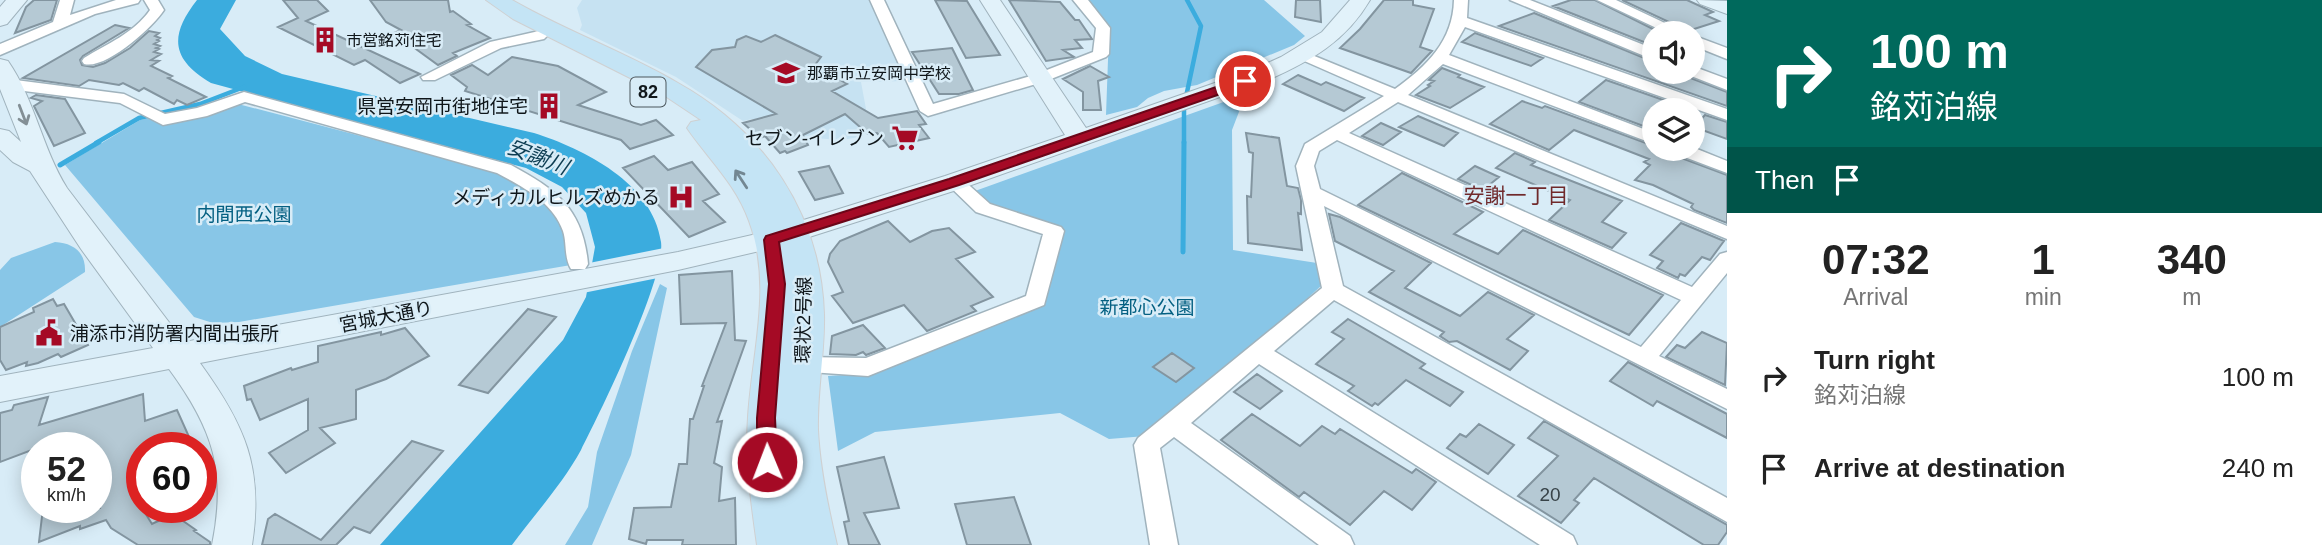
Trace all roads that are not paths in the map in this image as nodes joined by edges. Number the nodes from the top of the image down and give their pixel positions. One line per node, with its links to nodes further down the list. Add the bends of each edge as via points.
1 (17, 0): 16 (street)
2 (67, 0): 18 (street)
3 (133, 0): 18 (street)
4 (151, 0): 26 (street, via 157,10 152,20)
5 (474, 0): 19 (main road, 環状2号線 / 82)
6 (497, 0): 46 (main road, 環状2号線 / 82, via 664,85 716,118 740,140 786,207)
7 (877, 0): 30 (street, via 929,111)
8 (990, 0): 30 (street)
9 (1080, 0): 30 (street, via 1103,28 1101,54)
10 (1360, 0): 24 (street, 宮城大通り, via 1340,27)
11 (1517, 0): 22 (street)
12 (1604, 0): 17 (street)
13 (1707, 0): 14 (street)
14 (1727, 8)
15 (1461, 10): 25 (street, via 1452,41); 33 (street)
16 (0, 20)
17 (1652, 21)
18 (58, 25): 21 (street)
19 (539, 36): 28 (street, via 495,43); 46 (main road, 環状2号線 / 82, one-way to 19, via 697,124 651,93)
20 (1705, 45): 23 (street)
21 (0, 50)
22 (1642, 50)
23 (1727, 54)
24 (1301, 56): 32 (street); 39 (street, 宮城大通り, via 1204,96)
25 (1439, 57): 32 (street); 37 (street)
26 (90, 61)
27 (1705, 76): 31 (street)
28 (429, 77)
29 (4, 78): 41 (street, one-way to 41); 48 (street, via 124,99 156,116 201,112 244,97 505,169 533,184 570,221 578,246)
30 (1040, 78): 39 (street)
31 (1727, 85): 34 (street)
32 (1396, 95): 36 (street); 45 (street)
33 (1682, 98)
34 (1705, 107): 35 (street)
35 (1727, 115)
36 (1336, 133): 44 (street, via 1306,156); 50 (street)
37 (1642, 134)
38 (0, 136): 41 (street, via 22,157)
39 (1080, 138): 43 (street, 宮城大通り)
40 (1705, 158): 42 (street)
41 (40, 166): 52 (street)
42 (1727, 166)
43 (954, 182): 46 (street, 宮城大通り); 54 (street, via 983,208 1055,231 1036,300 868,367)
44 (1311, 192): 49 (street); 53 (street)
45 (1727, 233)
46 (784, 236): 48 (street, 宮城大通り, via 678,261); 54 (main road, 環状2号線 / 82, via 804,271); 60 (main road, 環状2号線 / 82, via 766,418 768,484)
47 (1727, 259): 50 (street)
48 (574, 272): 52 (street, 宮城大通り)
49 (1334, 290): 51 (street); 58 (street)
50 (1694, 297): 53 (street)
51 (1258, 352): 57 (street); 64 (street)
52 (176, 356): 55 (street, 宮城大通り); 59 (street, via 197,381 233,454 239,483)
53 (1644, 359): 56 (street)
54 (803, 365): 61 (main road, 環状2号線 / 82, via 803,477)
55 (0, 388)
56 (1727, 400)
57 (1172, 423): 62 (street, via 1147,445); 63 (street)
58 (1727, 511)
59 (229, 541)
60 (778, 545)
61 (816, 545)
62 (1164, 545)
63 (1340, 545)
64 (1563, 545)

